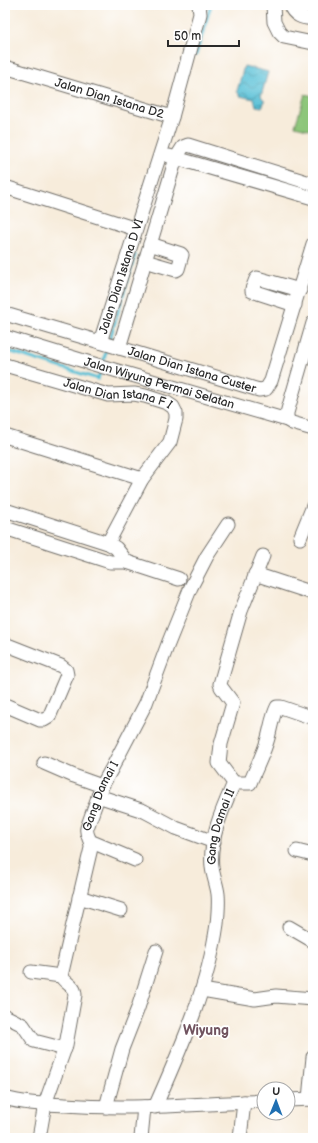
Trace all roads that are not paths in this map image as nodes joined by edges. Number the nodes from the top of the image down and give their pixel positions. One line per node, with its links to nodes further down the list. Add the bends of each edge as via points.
1 (199, 5): 7 (street, Jalan Dian Istana D2, via 200,14)
2 (273, 5): 5 (street, via 274,22 284,37)
3 (290, 5): 4 (street, via 300,16)
4 (313, 18)
5 (313, 43)
6 (5, 67): 7 (street, Jalan Dian Istana D2)
7 (172, 117): 8 (street, Jalan Dian Istana D VI)
8 (168, 156): 9 (street, via 188,145); 11 (street); 12 (street, Jalan Dian Istana D VI); 13 (street)
9 (313, 184)
10 (5, 187): 12 (street)
11 (313, 198)
12 (136, 229): 21 (street, Jalan Dian Istana D VI)
13 (150, 244): 15 (street); 15 (street, via 181,254 178,269)
14 (313, 244): 16 (street, Jalan Dian Istana Custer)
15 (145, 261): 21 (street)
16 (300, 290): 17 (street, Jalan Dian Istana Custer); 17 (street, via 256,278 252,289)
17 (295, 305): 21 (street, Jalan Dian Istana Custer, via 270,385 263,390)
18 (5, 314): 21 (street, Jalan Dian Istana D VI)
19 (312, 331): 23 (street, via 287,413)
20 (5, 337): 23 (street, Jalan Wiyung Permai Selatan)
21 (110, 346)
22 (5, 365): 26 (street, Jalan Dian Istana F I, via 108,395 145,396 173,407 176,419 170,442)
23 (288, 420): 24 (street, Jalan Wiyung Permai Selatan)
24 (313, 429)
25 (5, 436): 26 (street)
26 (142, 479): 32 (street)
27 (313, 506): 31 (street)
28 (5, 510): 32 (street)
29 (228, 524): 43 (street, Gang Damai I, via 191,587 146,703)
30 (5, 528): 34 (street, via 110,562)
31 (300, 538)
32 (108, 543): 34 (street, via 116,548)
33 (263, 556): 35 (street, Gang Damai II)
34 (127, 562): 36 (street)
35 (255, 574): 37 (street); 42 (street, Gang Damai II, via 241,610 220,684 233,704 221,744 219,763)
36 (179, 579)
37 (313, 593)
38 (5, 644): 39 (street, via 61,666 67,675 49,717 44,720)
39 (5, 705)
40 (313, 718): 42 (street, via 277,707 250,783)
41 (44, 763): 43 (street)
42 (234, 783): 45 (street, Gang Damai II, via 222,811)
43 (100, 791): 44 (street, Gang Damai I, via 86,831); 45 (street, via 176,828)
44 (92, 842): 48 (street); 49 (street, Gang Damai I)
45 (214, 842): 56 (street, Gang Damai II, via 212,867 219,895 217,924)
46 (297, 851): 47 (street)
47 (313, 855)
48 (135, 860)
49 (79, 897): 50 (street); 55 (street, Gang Damai I)
50 (121, 910)
51 (289, 927): 52 (street)
52 (313, 941)
53 (156, 951): 67 (street, via 122,1049)
54 (31, 972): 55 (street)
55 (62, 976): 59 (street, via 73,987 76,995)
56 (202, 990): 57 (street, via 255,999 276,996); 68 (street, Gang Damai II, via 182,1044)
57 (313, 999)
58 (5, 1016): 59 (street, via 23,1024 34,1041)
59 (65, 1049): 66 (street)
60 (313, 1057): 62 (street)
61 (5, 1098): 66 (street)
62 (311, 1099): 63 (street)
63 (296, 1100)
64 (256, 1101): 65 (street)
65 (244, 1102): 68 (street); 71 (street)
66 (45, 1104): 67 (street); 69 (street)
67 (106, 1107): 68 (street)
68 (150, 1107): 70 (street, Gang Damai II)
69 (39, 1138)
70 (140, 1138)
71 (240, 1138)

